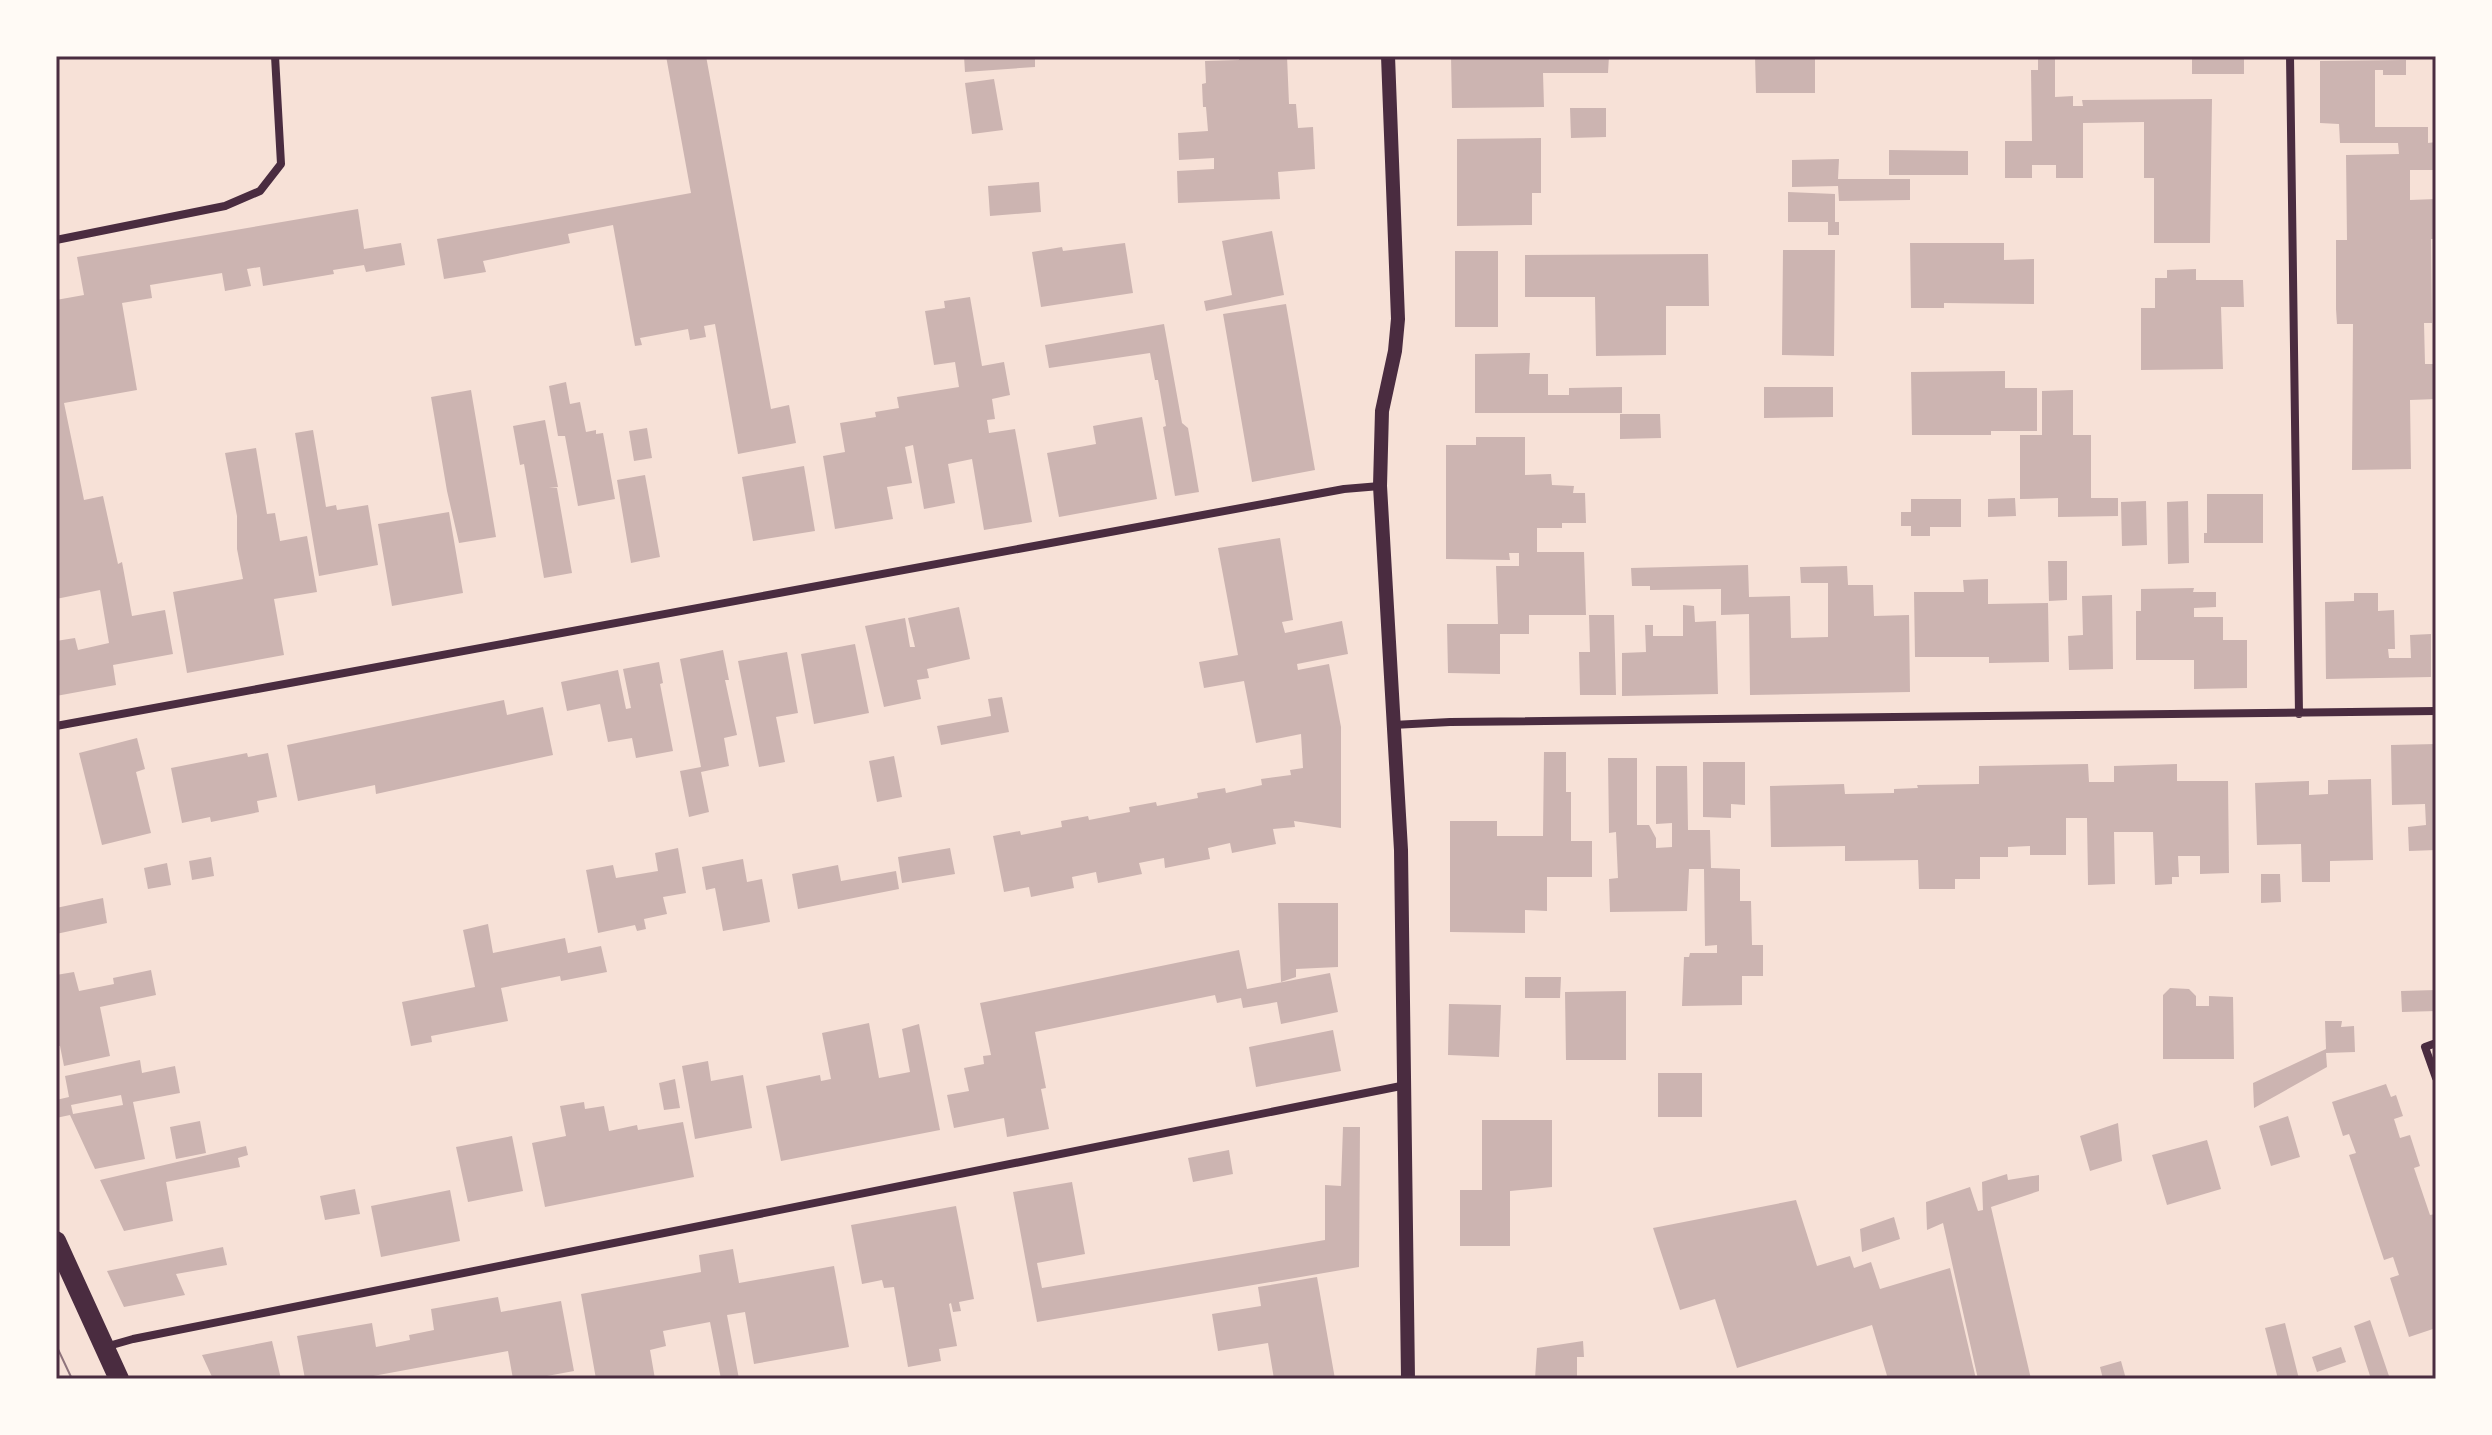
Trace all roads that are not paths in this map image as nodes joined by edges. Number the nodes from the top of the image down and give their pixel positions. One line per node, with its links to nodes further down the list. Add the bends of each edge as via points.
1 (275, 56): 4 (street, via 281,164 260,191 225,206)
2 (1388, 56): 5 (street, via 1398,319 1382,411)
3 (2290, 56): 7 (street)
4 (56, 240)
5 (1380, 486): 8 (street); 9 (street)
6 (2436, 711): 7 (street)
7 (2299, 714): 8 (street)
8 (1393, 725): 12 (street)
9 (56, 726)
10 (2436, 1043): 11 (street, via 2425,1047)
11 (2436, 1078)
12 (1406, 1085): 14 (street); 16 (street)
13 (56, 1241): 14 (main road)
14 (105, 1348): 15 (main road)
15 (119, 1379)
16 (1408, 1379)

